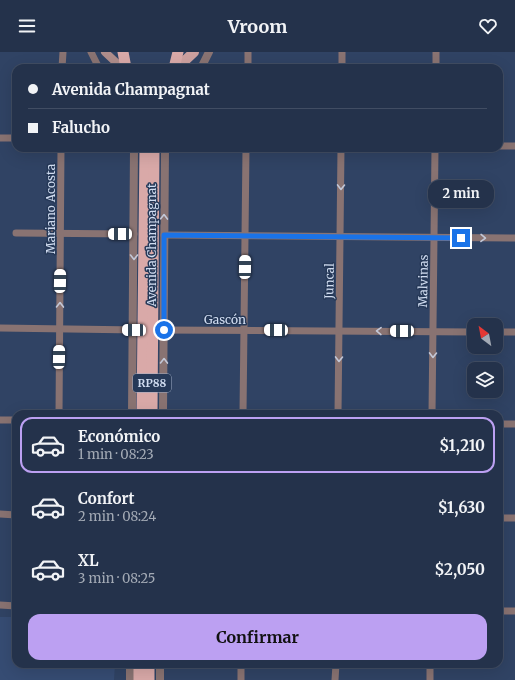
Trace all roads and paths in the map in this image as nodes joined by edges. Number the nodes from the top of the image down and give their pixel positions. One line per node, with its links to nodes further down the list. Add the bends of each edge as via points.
1 (63, 52): 11 (street)
2 (91, 52): 12 (street)
3 (105, 52): 13 (main road)
4 (123, 52): 14 (highway)
5 (178, 52): 15 (highway)
6 (194, 52): 16 (main road)
7 (209, 52): 17 (street)
8 (248, 52): 18 (street)
9 (342, 52): 19 (street)
10 (436, 52): 20 (street)
11 (62, 64)
12 (97, 64)
13 (118, 64)
14 (125, 64)
15 (176, 64)
16 (180, 64)
17 (203, 64)
18 (248, 64)
19 (342, 64)
20 (436, 64)
21 (0, 138): 22 (street)
22 (12, 138)
23 (503, 146): 24 (street)
24 (515, 146)
25 (61, 152): 34 (street, Mariano Acosta)
26 (134, 152): 35 (street, Avenida Champagnat)
27 (145, 152): 44 (highway, Avenida Champagnat / RP88)
28 (154, 152): 44 (highway, Avenida Champagnat / RP88)
29 (165, 152): 36 (street, Avenida Champagnat, one-way to 29)
30 (246, 152): 37 (street)
31 (341, 152): 38 (street, Juncal, one-way to 38)
32 (435, 152): 39 (street, Malvinas)
33 (16, 233): 34 (street)
34 (61, 233): 35 (street); 42 (street, Mariano Acosta, one-way to 34)
35 (134, 234): 44 (street, Avenida Champagnat, one-way to 44)
36 (164, 235): 37 (street); 45 (street, Avenida Champagnat)
37 (245, 236): 38 (street); 43 (street)
38 (340, 237): 39 (street); 46 (street, Juncal)
39 (434, 238): 40 (street, one-way to 40); 47 (street, Malvinas)
40 (515, 238)
41 (0, 328): 42 (street, Gascón)
42 (59, 329): 44 (street, Gascón); 51 (street, Mariano Acosta)
43 (244, 329): 45 (street, Gascón); 46 (street, Gascón); 56 (street)
44 (143, 330): 45 (street, Gascón); 52 (street, Avenida Champagnat); 53 (highway, Avenida Champagnat / RP88); 54 (highway, Avenida Champagnat / RP88)
45 (164, 330): 55 (street, Avenida Champagnat, one-way to 45)
46 (339, 330): 47 (street, Gascón, one-way to 46); 57 (street, Juncal, one-way to 57)
47 (433, 331): 48 (street, Gascón); 58 (street, Malvinas, one-way to 58)
48 (467, 332)
49 (503, 332): 50 (street)
50 (515, 332)
51 (59, 410)
52 (133, 410)
53 (142, 410)
54 (152, 410)
55 (163, 410)
56 (243, 410)
57 (338, 410)
58 (432, 410)
59 (0, 420): 60 (street)
60 (12, 420)
61 (503, 424): 62 (street)
62 (515, 424)
63 (0, 514): 64 (street)
64 (12, 515)
65 (503, 518): 66 (street)
66 (515, 518)
67 (0, 605): 68 (street)
68 (12, 606)
69 (503, 611): 70 (street)
70 (515, 611)
71 (130, 668): 78 (street)
72 (139, 668): 79 (highway)
73 (149, 668): 80 (highway)
74 (160, 668): 81 (street)
75 (241, 668): 82 (street)
76 (336, 668): 83 (street)
77 (430, 668): 84 (street)
78 (130, 680)
79 (139, 680)
80 (149, 680)
81 (160, 680)
82 (241, 680)
83 (335, 680)
84 (430, 680)

